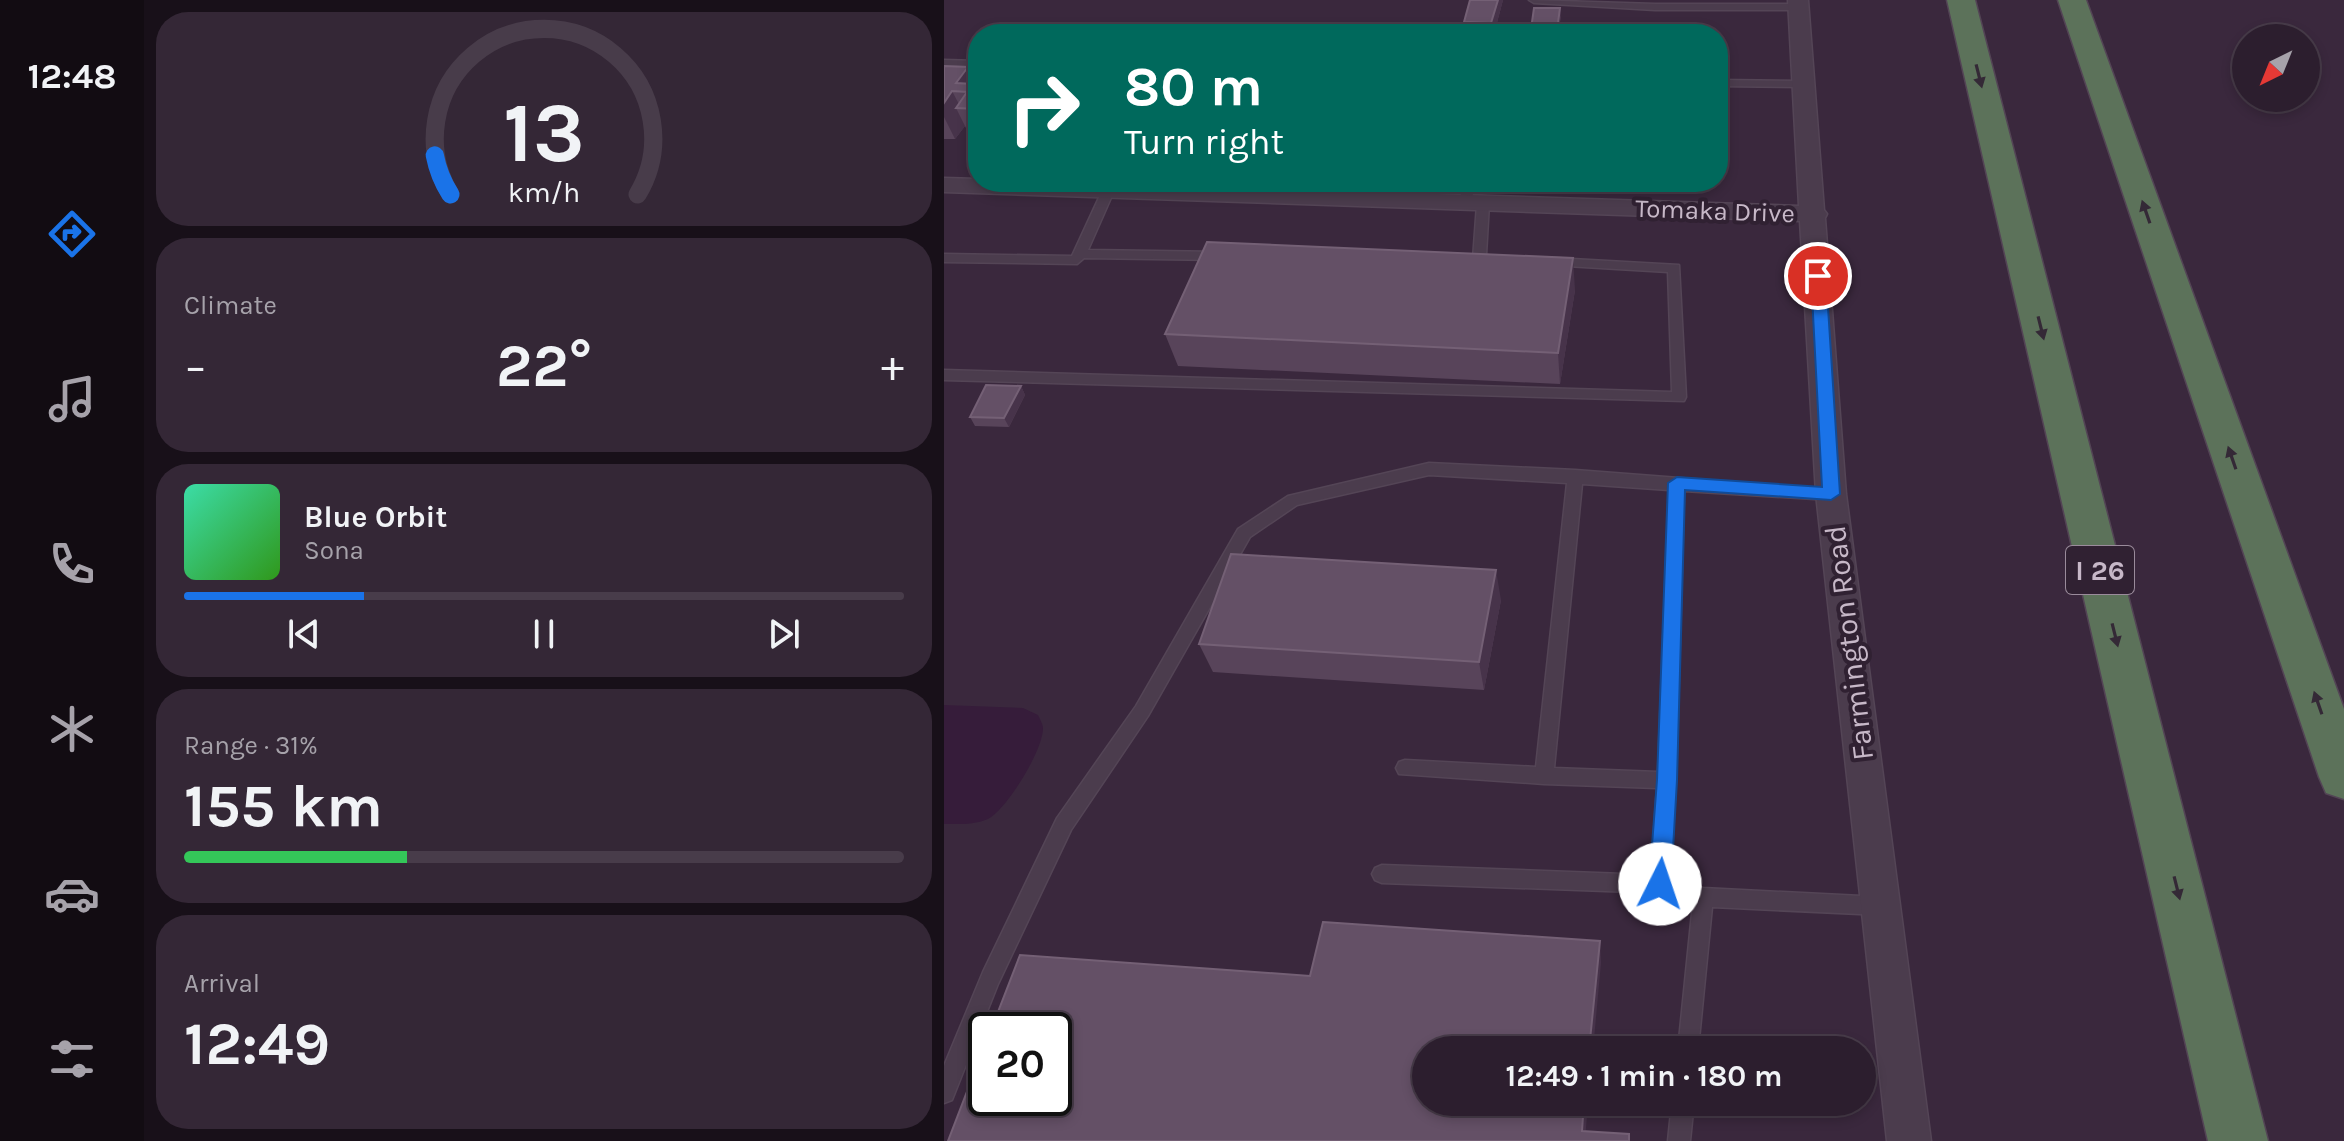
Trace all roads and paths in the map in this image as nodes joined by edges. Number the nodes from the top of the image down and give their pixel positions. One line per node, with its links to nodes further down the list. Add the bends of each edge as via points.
1 (1534, 0): 4 (lane)
2 (1961, 0): 40 (highway, I 26, one-way to 40)
3 (2072, 0): 29 (highway, one-way to 3)
4 (1614, 3): 5 (lane)
5 (1798, 4): 9 (street, Farmington Road)
6 (944, 63): 7 (lane)
7 (968, 64)
8 (1728, 83): 9 (lane)
9 (1804, 84): 15 (street, Farmington Road)
10 (944, 185): 11 (street, Tomaka Drive)
11 (968, 185)
12 (1108, 192): 16 (lane)
13 (1169, 192): 14 (street, Tomaka Drive)
14 (1472, 197): 15 (street, Tomaka Drive); 20 (lane)
15 (1815, 214): 26 (street, Farmington Road)
16 (1080, 254): 17 (lane); 18 (lane, via 1077,260)
17 (1240, 256)
18 (944, 258)
19 (1463, 259): 20 (lane)
20 (1479, 259): 21 (lane)
21 (1509, 261)
22 (1539, 262): 23 (lane, via 1674,268 1679,397)
23 (944, 375)
24 (1575, 476): 25 (lane); 28 (lane); 36 (lane, via 1429,469 1293,500 1244,533 1142,711 1064,824 990,979)
25 (1677, 483): 26 (lane); 30 (lane)
26 (1831, 494): 34 (street, Farmington Road)
27 (1405, 768): 28 (lane)
28 (1544, 776): 30 (lane)
29 (2344, 777)
30 (1667, 780): 32 (lane)
31 (1382, 874): 32 (lane)
32 (1660, 884): 33 (lane)
33 (1703, 897): 34 (lane); 35 (lane)
34 (1881, 906): 39 (street, Farmington Road)
35 (1689, 1036)
36 (944, 1092)
37 (1682, 1116): 38 (lane)
38 (1679, 1141)
39 (1909, 1141)
40 (2238, 1141)

